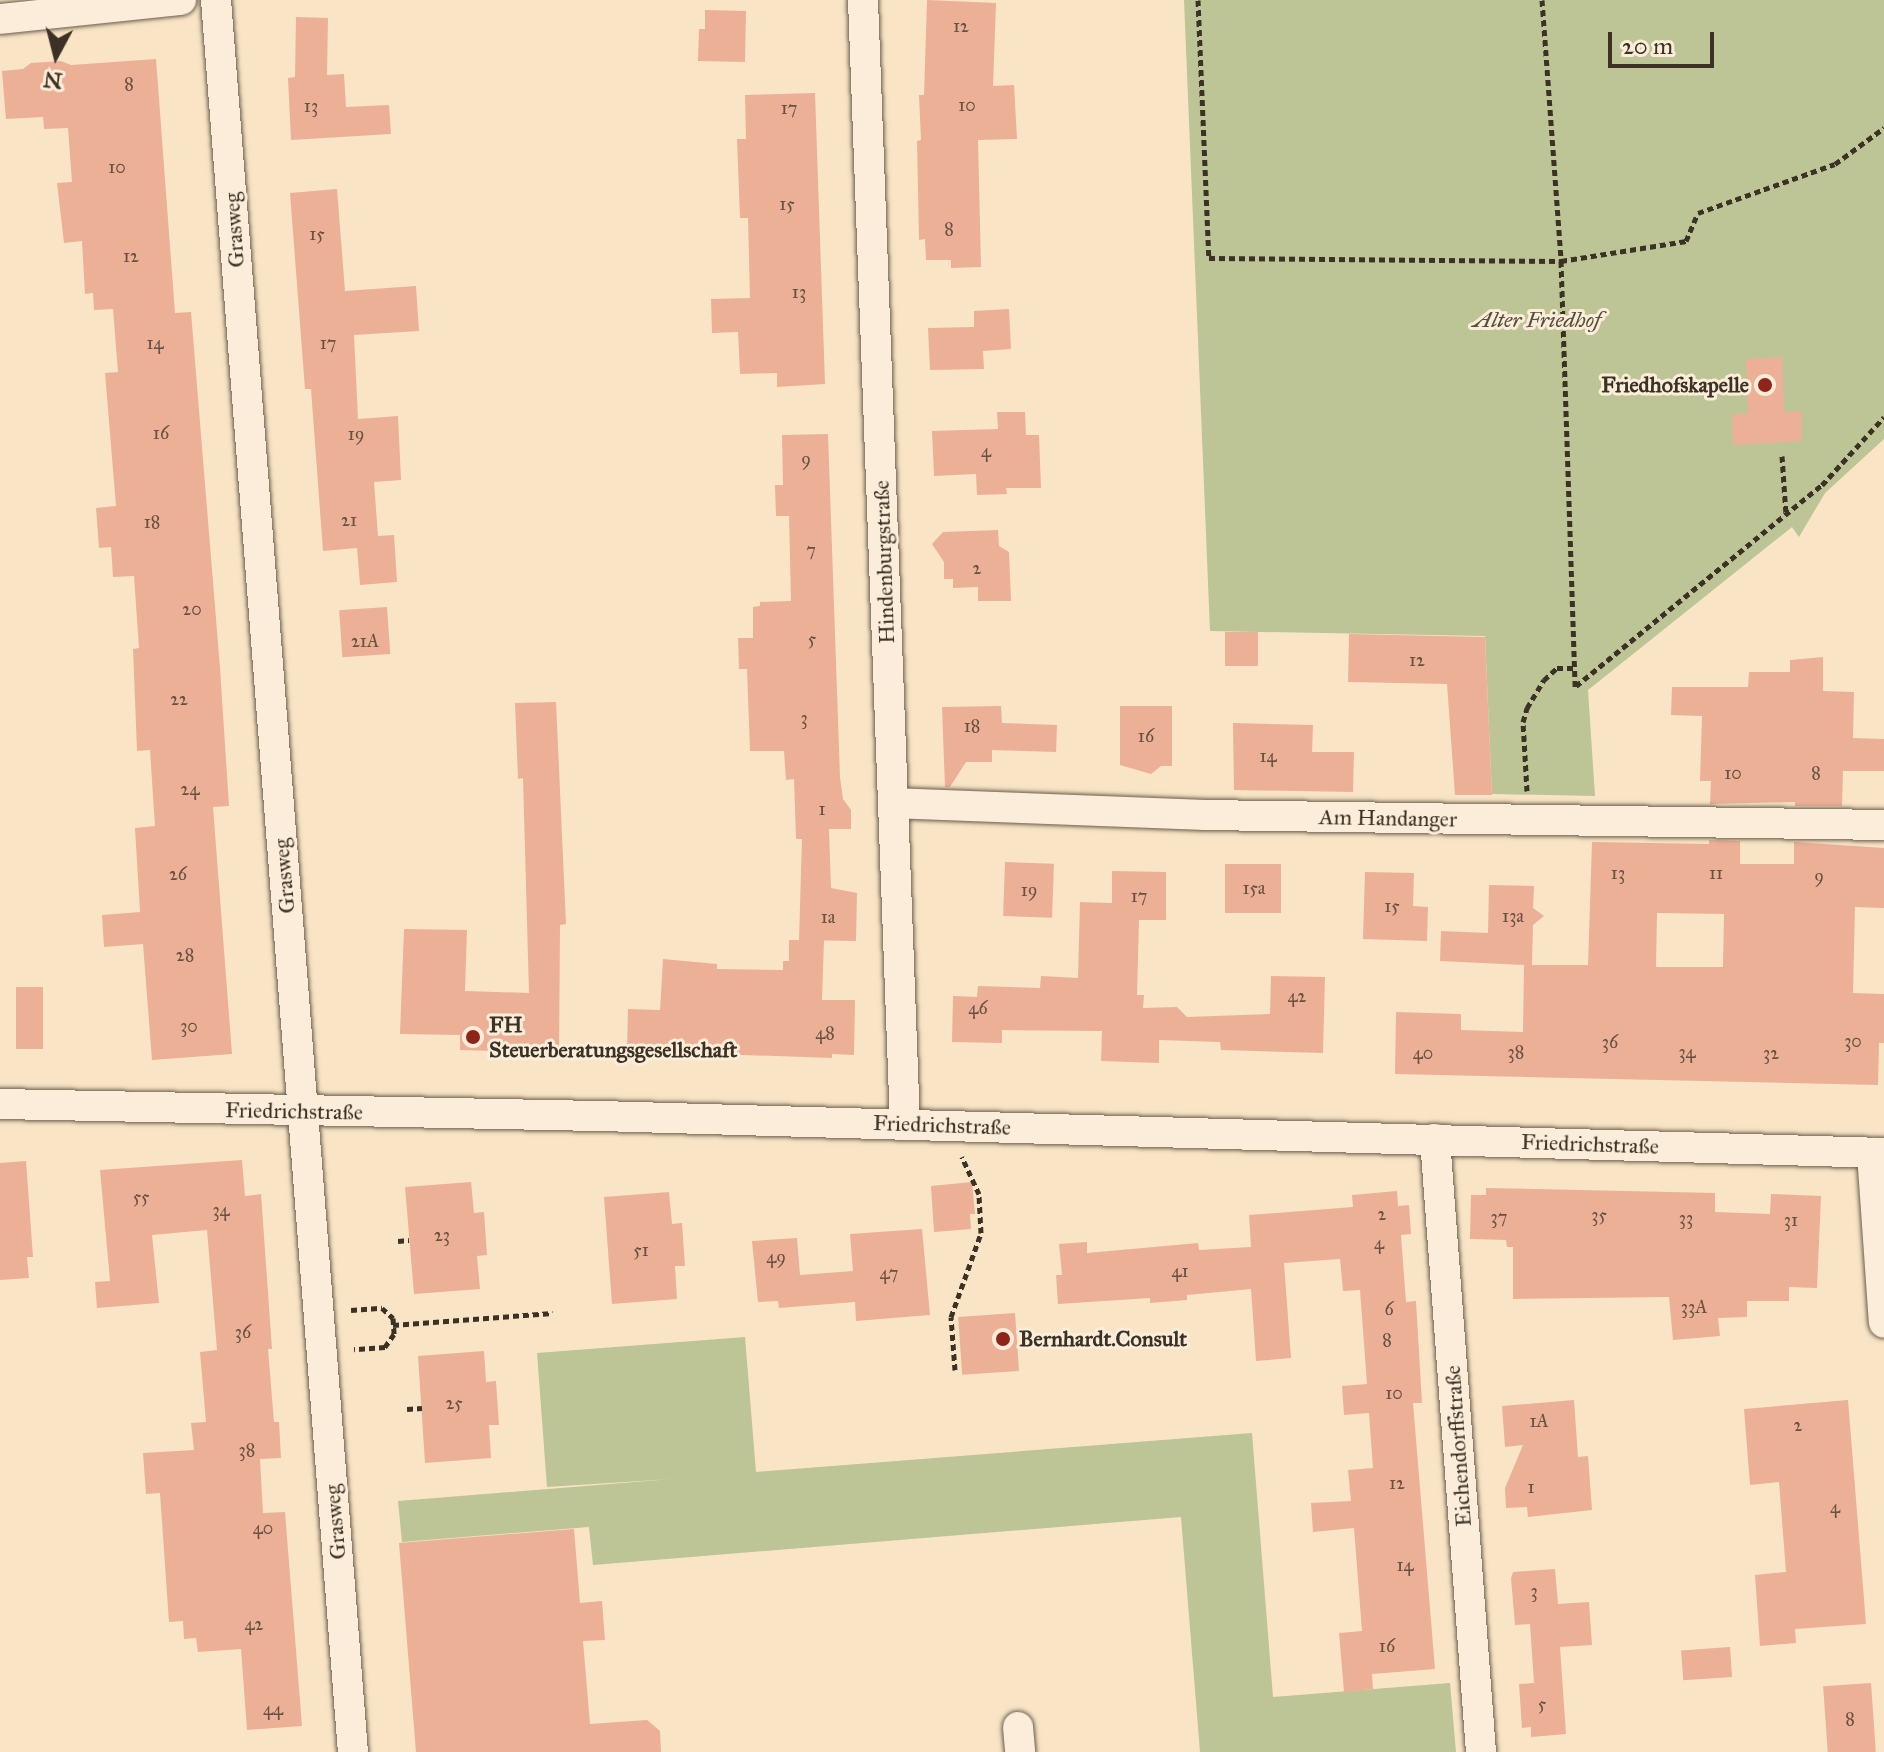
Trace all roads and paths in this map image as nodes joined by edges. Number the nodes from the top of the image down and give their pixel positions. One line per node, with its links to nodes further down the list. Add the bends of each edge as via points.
1 (181, 0): 6 (street)
2 (216, 0): 17 (street, Grasweg)
3 (863, 0): 13 (street, Hindenburgstraße)
4 (1198, 0): 8 (path, via 1209,258)
5 (1542, 0): 8 (path)
6 (0, 19)
7 (1884, 128): 8 (path, via 1835,164 1698,213 1686,241)
8 (1561, 261): 12 (path)
9 (1884, 417): 11 (path, via 1822,485)
10 (1782, 456): 11 (path)
11 (1786, 514): 12 (path, via 1575,687)
12 (1574, 668): 14 (path, via 1557,668 1527,708 1523,722)
13 (893, 803): 14 (street, Am Handanger); 18 (street, Hindenburgstraße)
14 (1529, 820): 15 (street, Am Handanger)
15 (1884, 825)
16 (0, 1104): 17 (street, Friedrichstraße)
17 (302, 1112): 18 (street, Friedrichstraße); 32 (street, Grasweg)
18 (905, 1124): 19 (street, Friedrichstraße)
19 (1435, 1139): 21 (street, Friedrichstraße); 33 (street, Eichendorffstraße)
20 (960, 1153): 29 (path, via 979,1194 981,1233 951,1317)
21 (1878, 1153): 26 (street)
22 (409, 1240): 23 (path)
23 (398, 1241)
24 (351, 1310): 27 (path, via 382,1308)
25 (553, 1313): 27 (path)
26 (1884, 1323)
27 (393, 1325): 28 (path, via 394,1334 385,1347)
28 (354, 1349)
29 (955, 1370)
30 (422, 1408): 31 (path)
31 (407, 1409)
32 (353, 1752)
33 (1481, 1752)

